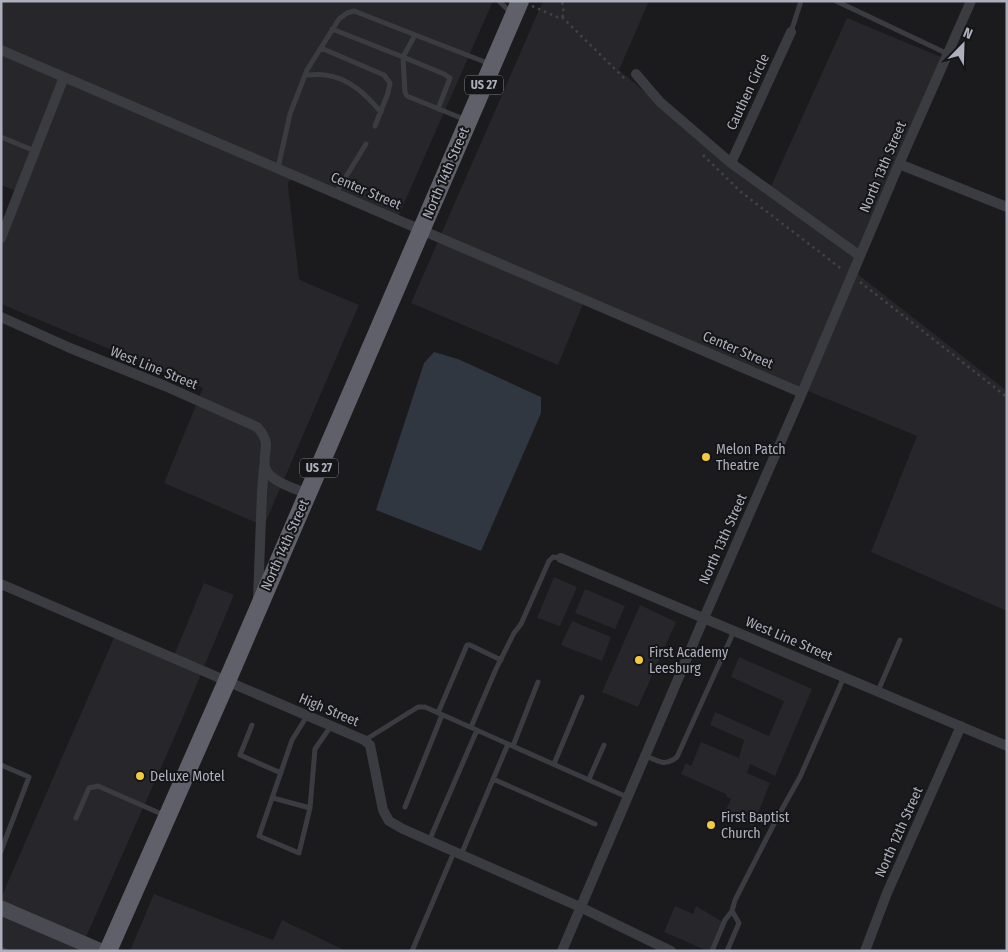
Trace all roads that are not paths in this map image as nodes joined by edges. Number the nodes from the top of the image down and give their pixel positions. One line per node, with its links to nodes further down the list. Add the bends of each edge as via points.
1 (499, 1): 5 (lane)
2 (801, 1): 7 (lane)
3 (836, 1): 11 (lane)
4 (971, 1): 11 (street, North 13th Street)
5 (521, 7): 13 (highway, North 14th Street / US 27)
6 (332, 29): 8 (lane, via 338,19 354,11); 9 (lane); 12 (lane)
7 (791, 32): 24 (street, Cauthen Circle)
8 (416, 35): 12 (lane); 13 (lane)
9 (321, 48): 15 (lane); 18 (lane, via 384,75 390,83)
10 (1, 50): 16 (street, Center Street)
11 (948, 54): 25 (street, North 13th Street)
12 (403, 57): 17 (lane, via 407,96); 17 (lane, via 450,78)
13 (493, 65): 19 (highway, North 14th Street / US 27)
14 (636, 74): 24 (street, via 660,102)
15 (305, 75): 18 (lane, via 324,74 349,83); 26 (lane, via 290,114)
16 (64, 77): 23 (street); 26 (street, Center Street)
17 (438, 109): 19 (lane)
18 (381, 112): 20 (lane)
19 (469, 122): 29 (highway, North 14th Street / US 27)
20 (375, 126)
21 (1, 137): 23 (lane)
22 (366, 144): 27 (lane)
23 (36, 151): 30 (street)
24 (731, 162): 31 (street)
25 (899, 164): 28 (street); 31 (street, North 13th Street)
26 (278, 168): 27 (street, Center Street)
27 (336, 193): 29 (street, Center Street)
28 (1007, 207)
29 (422, 230): 33 (street, Center Street); 35 (highway, North 14th Street / US 27)
30 (1, 238)
31 (860, 256): 33 (street, North 13th Street)
32 (1, 317): 34 (street, West Line Street, via 257,427 266,443)
33 (802, 393): 39 (street, North 13th Street)
34 (264, 467): 35 (street, via 279,482); 38 (street, West Line Street)
35 (308, 494): 38 (highway, North 14th Street / US 27)
36 (561, 558): 39 (street, West Line Street); 42 (lane, via 553,557 549,561 521,624)
37 (1, 584): 44 (street, High Street)
38 (257, 610): 44 (highway, North 14th Street / US 27)
39 (704, 618): 40 (street, West Line Street); 59 (street, North 13th Street)
40 (734, 631): 43 (street, West Line Street); 59 (lane, via 677,757 670,762 662,762)
41 (900, 640): 46 (lane)
42 (500, 660): 48 (lane, via 467,645); 53 (lane)
43 (844, 677): 46 (street, West Line Street); 77 (lane, via 800,777)
44 (227, 681): 49 (street, High Street); 69 (highway, North 14th Street / US 27)
45 (538, 682): 57 (lane)
46 (878, 691): 52 (street, West Line Street)
47 (582, 697): 60 (lane)
48 (440, 714): 53 (lane); 55 (lane, via 418,707); 67 (lane)
49 (307, 716): 51 (street, High Street); 62 (lane, via 292,740)
50 (252, 725): 62 (lane, via 240,755)
51 (332, 726): 55 (street, High Street); 68 (lane, via 315,749)
52 (961, 726): 58 (street, West Line Street); 87 (street, North 12th Street)
53 (471, 727): 54 (lane)
54 (477, 730): 57 (lane); 72 (lane)
55 (364, 740): 72 (street, High Street, via 370,745 383,810 389,821)
56 (604, 744): 64 (lane)
57 (510, 745): 60 (lane); 63 (lane)
58 (1007, 746)
59 (645, 756): 65 (street, North 13th Street)
60 (554, 764): 64 (lane)
61 (1, 765): 73 (lane, via 29,777)
62 (280, 773): 66 (lane)
63 (493, 779): 71 (lane); 74 (lane)
64 (589, 779): 65 (lane)
65 (628, 796): 75 (street, North 13th Street)
66 (273, 798): 68 (lane); 68 (lane, via 259,836 299,853)
67 (405, 807)
68 (310, 808)
69 (167, 816): 70 (lane, via 98,786 89,788); 81 (highway, North 14th Street / US 27)
70 (76, 818)
71 (596, 824)
72 (429, 841): 74 (street, High Street)
73 (1, 851)
74 (457, 853): 75 (street, High Street); 82 (lane)
75 (580, 907): 83 (street, North 13th Street); 84 (street, High Street)
76 (1, 908): 80 (main road)
77 (732, 911): 85 (lane); 86 (lane, via 739,924)
78 (1, 949): 79 (lane)
79 (6, 951)
80 (101, 951)
81 (108, 951)
82 (412, 951)
83 (562, 951)
84 (671, 951)
85 (712, 951)
86 (727, 951)
87 (865, 951)

